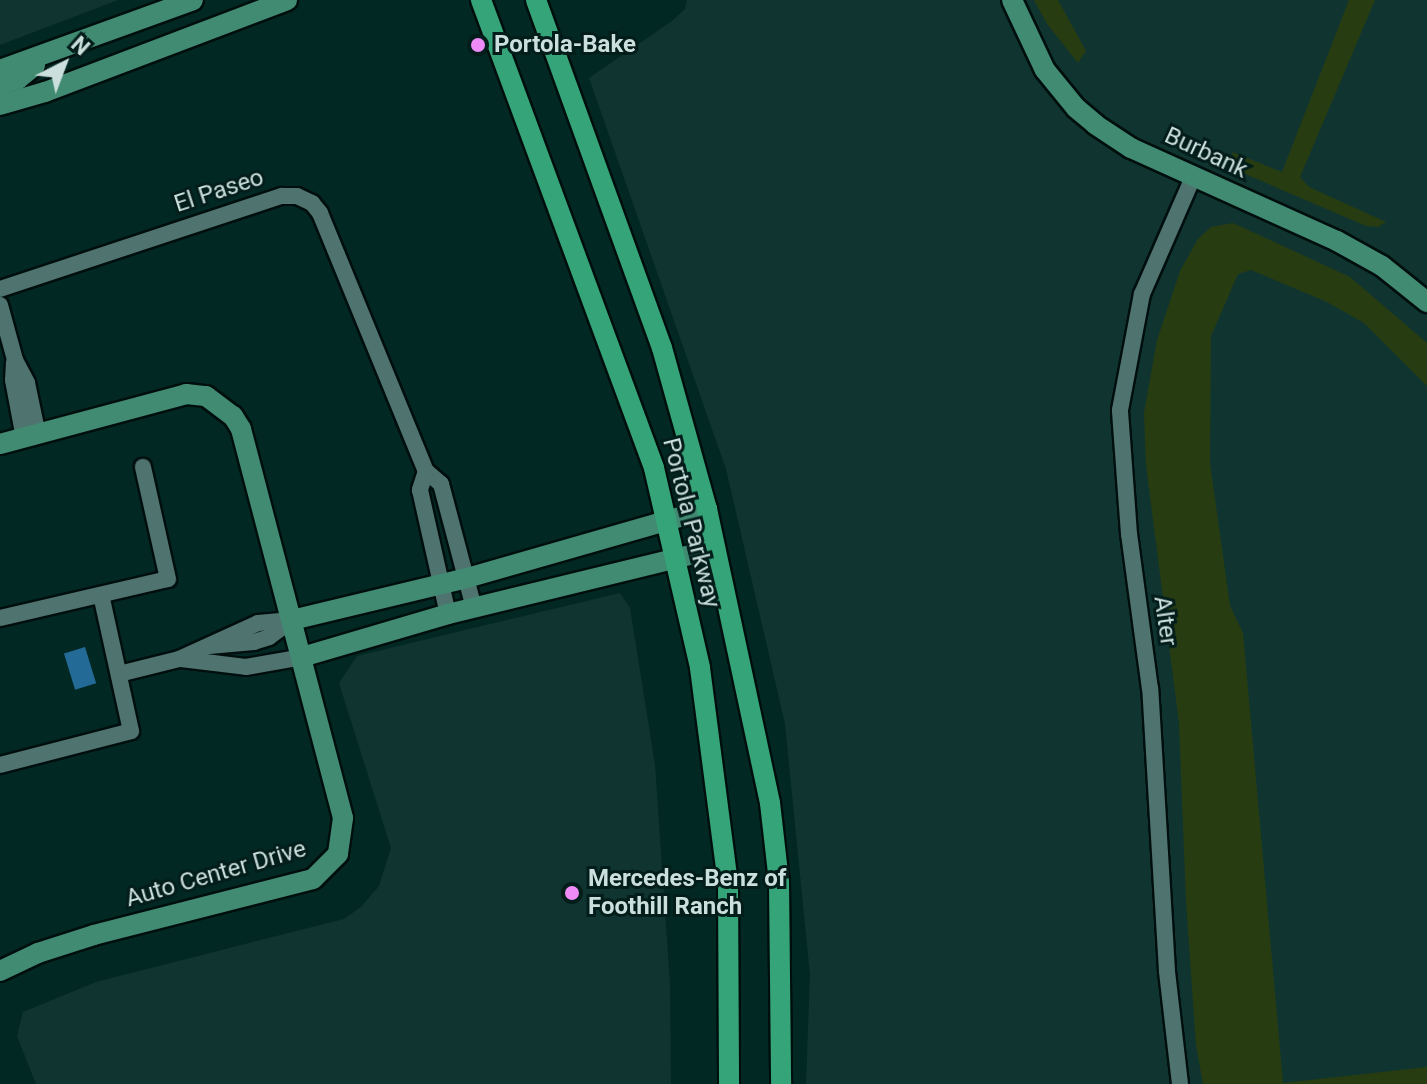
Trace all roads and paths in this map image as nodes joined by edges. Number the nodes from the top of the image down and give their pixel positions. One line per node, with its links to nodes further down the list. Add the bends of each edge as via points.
1 (193, 0): 6 (street)
2 (287, 0): 9 (street)
3 (481, 0): 19 (main road, Portola Parkway, via 654,468)
4 (536, 0): 18 (main road, Portola Parkway, via 662,348)
5 (1012, 0): 10 (street, Burbank, via 1032,48 1076,108 1131,148)
6 (47, 55): 7 (street); 8 (street, via 18,79)
7 (0, 70)
8 (0, 85)
9 (0, 105)
10 (1193, 177): 12 (street, Burbank, via 1337,241 1382,266); 36 (street, Alter, via 1142,294 1120,410 1129,534 1150,689 1167,971)
11 (0, 289): 17 (street, El Paseo, via 268,200 297,196 320,213)
12 (1427, 302)
13 (0, 305): 14 (street, via 15,360 13,380)
14 (31, 437): 15 (street, Auto Center Drive); 28 (street, Auto Center Drive, via 186,394 220,404 241,429)
15 (0, 444)
16 (143, 467): 24 (street, via 168,579)
17 (426, 471): 22 (street, El Paseo, via 441,484); 23 (street, El Paseo, via 420,490)
18 (707, 509): 19 (street); 20 (main road, Portola Parkway)
19 (667, 521): 21 (main road, Portola Parkway); 22 (street)
20 (715, 549): 21 (street); 35 (main road, Portola Parkway, via 770,803 779,882)
21 (675, 559): 25 (street); 34 (main road, Portola Parkway, via 700,668 728,885)
22 (467, 578): 23 (street); 25 (street, El Paseo)
23 (442, 585): 26 (street, El Paseo); 28 (street)
24 (101, 595): 27 (street); 31 (street)
25 (474, 608): 26 (street)
26 (448, 614): 29 (street)
27 (0, 618)
28 (292, 620): 29 (street, Auto Center Drive); 30 (street, via 258,623)
29 (302, 657): 30 (street, via 246,667); 33 (street, Auto Center Drive, via 343,818 338,854 328,868 313,879 94,935)
30 (179, 659): 31 (street)
31 (119, 674): 32 (street, via 131,731)
32 (0, 765)
33 (0, 971)
34 (729, 1084)
35 (781, 1084)
36 (1180, 1084)

